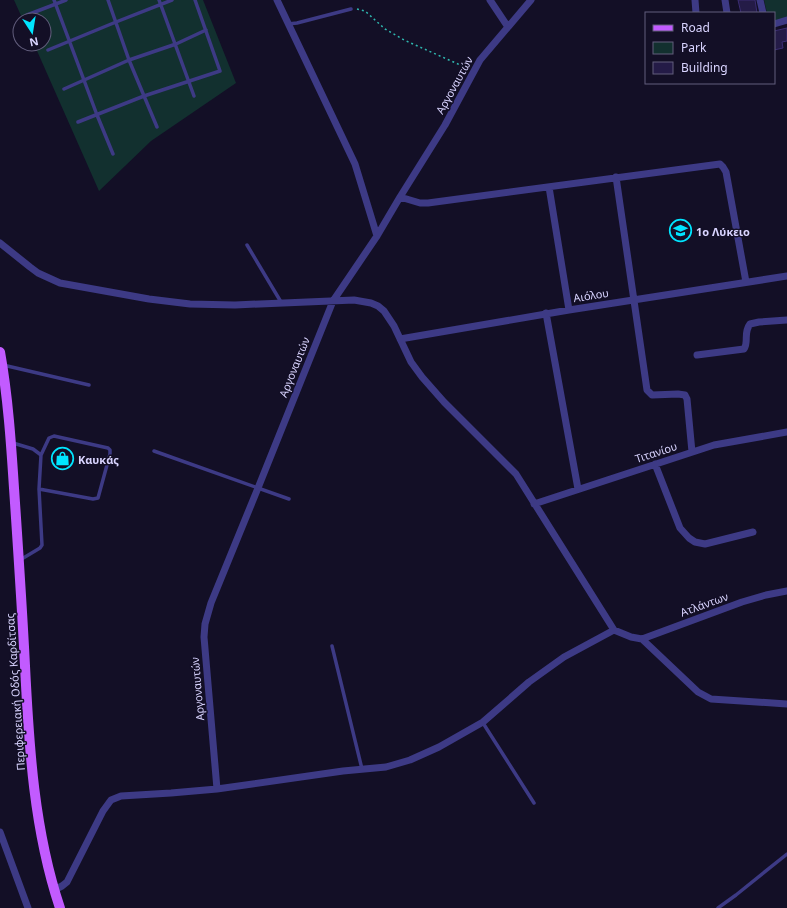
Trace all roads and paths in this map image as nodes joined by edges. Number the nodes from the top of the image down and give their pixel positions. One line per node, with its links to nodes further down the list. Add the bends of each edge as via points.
1 (66, 0): 11 (lane)
2 (108, 0): 19 (lane)
3 (172, 0): 12 (lane)
4 (195, 0): 23 (lane)
5 (277, 0): 20 (street)
6 (490, 0): 22 (street)
7 (531, 0): 22 (street, Αργοναυτών)
8 (695, 0): 15 (street)
9 (725, 0): 16 (street)
10 (760, 0): 17 (street)
11 (55, 2): 14 (lane); 24 (lane)
12 (160, 2): 19 (lane); 25 (lane)
13 (351, 9): 20 (lane); 28 (path, via 365,11 391,33)
14 (33, 12)
15 (696, 12)
16 (727, 12)
17 (763, 12)
18 (787, 20): 21 (street)
19 (116, 22): 24 (lane); 27 (lane)
20 (288, 24): 41 (street, via 355,164)
21 (775, 24)
22 (508, 27): 28 (street, Αργοναυτών, via 485,54)
23 (206, 30): 25 (lane); 30 (lane, via 220,70)
24 (70, 40): 26 (lane); 29 (lane)
25 (176, 44): 27 (lane); 30 (lane)
26 (52, 48)
27 (130, 60): 29 (lane); 32 (lane)
28 (475, 71): 40 (street, Αργοναυτών)
29 (84, 80): 31 (lane); 34 (lane)
30 (189, 81): 32 (lane); 33 (lane)
31 (64, 89)
32 (144, 96): 34 (lane); 36 (lane)
33 (194, 96)
34 (97, 115): 35 (lane); 37 (lane)
35 (78, 122)
36 (157, 127)
37 (113, 154)
38 (616, 177): 39 (street); 45 (street, via 720,164 726,172); 46 (street)
39 (549, 187): 40 (street, via 428,203); 49 (street)
40 (400, 197): 41 (street, Αργοναυτών)
41 (377, 236): 47 (street, Αργοναυτών)
42 (0, 243): 48 (street, via 38,273 70,286 190,304)
43 (247, 245): 48 (lane)
44 (787, 276): 45 (street, Αιόλου)
45 (746, 282): 46 (street, Αιόλου)
46 (634, 299): 49 (street, Αιόλου); 60 (street, via 648,392 652,396 685,395)
47 (333, 301): 48 (street); 52 (street, via 360,300 378,306 387,315); 63 (street, Αργοναυτών)
48 (281, 303)
49 (569, 310): 50 (street, Αιόλου)
50 (546, 313): 52 (street, Αιόλου); 65 (street)
51 (787, 320): 54 (street, via 750,324 746,331 744,349)
52 (400, 339): 67 (street, via 411,362 422,377 516,474)
53 (0, 352): 55 (main road, Περιφερειακή Οδός Καρδίτσας)
54 (697, 354)
55 (2, 365): 56 (lane); 58 (main road, Περιφερειακή Οδός Καρδίτσας)
56 (89, 385)
57 (787, 432): 60 (street, Τιτανίου, via 726,442)
58 (11, 442): 61 (lane, via 33,449); 69 (main road, Περιφερειακή Οδός Καρδίτσας)
59 (154, 451): 63 (lane)
60 (692, 452): 62 (street, Τιτανίου)
61 (41, 455): 64 (lane); 64 (lane, via 49,438 54,436 110,450 98,498)
62 (655, 464): 65 (street, Τιτανίου); 68 (street, via 680,528 689,538 705,544)
63 (258, 488): 66 (lane); 77 (street, Αργοναυτών, via 210,603 204,629)
64 (39, 489): 69 (lane, via 42,545)
65 (578, 489): 67 (street, Τιτανίου)
66 (289, 499)
67 (534, 504): 71 (street)
68 (753, 532)
69 (19, 560): 81 (main road, Περιφερειακή Οδός Καρδίτσας, via 33,778)
70 (787, 591): 72 (street, Ατλάντων, via 742,602)
71 (614, 630): 72 (street, Ατλάντων); 75 (street, via 558,661 529,682)
72 (642, 639): 74 (street, via 698,692 711,699)
73 (332, 646): 76 (lane)
74 (787, 704)
75 (483, 722): 76 (street, via 410,760); 78 (lane)
76 (363, 770): 77 (street)
77 (218, 789): 81 (street, via 123,796 113,799 103,811 67,882)
78 (534, 802)
79 (0, 832): 82 (street)
80 (787, 854): 84 (lane)
81 (54, 890): 83 (main road, Περιφερειακή Οδός Καρδίτσας)
82 (28, 908)
83 (60, 908)
84 (718, 908)

